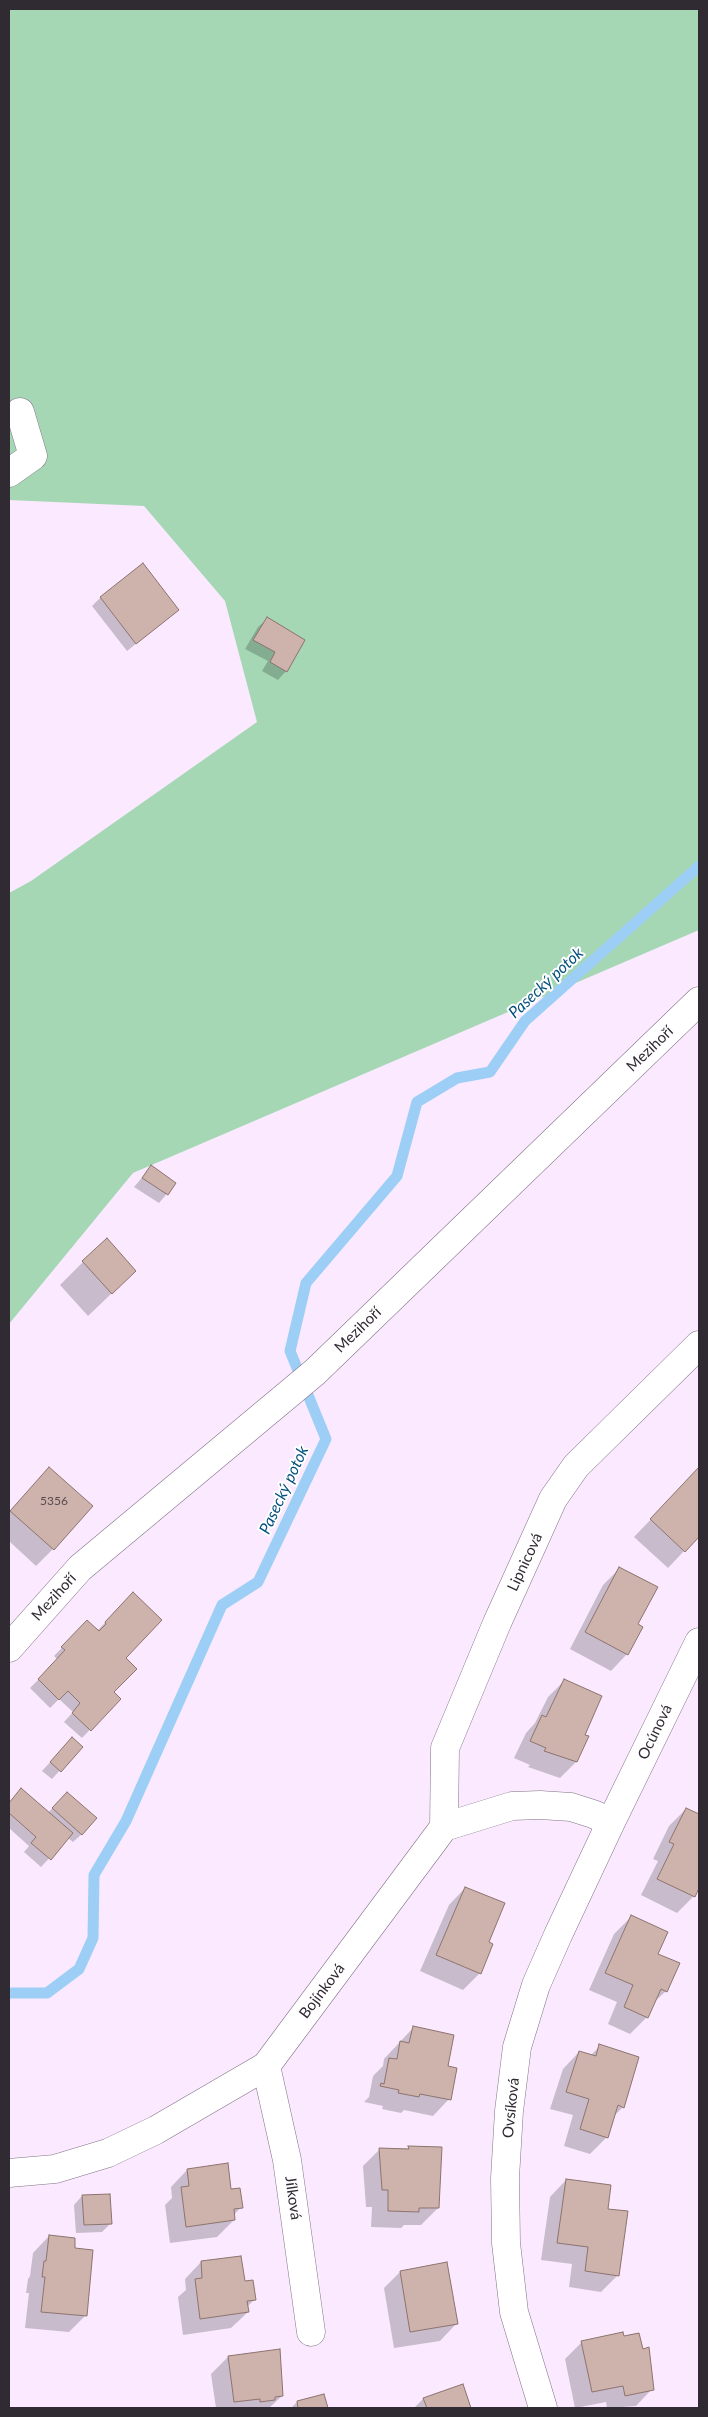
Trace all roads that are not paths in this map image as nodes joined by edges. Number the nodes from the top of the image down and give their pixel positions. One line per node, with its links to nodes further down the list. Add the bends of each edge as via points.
1 (20, 412): 2 (street, via 33,456)
2 (9, 474)
3 (699, 1001): 6 (street, Mezihoří, via 315,1372 80,1568)
4 (699, 1345): 8 (street, Lipnicová, via 576,1466 554,1499 445,1748)
5 (699, 1642): 7 (street, Ocúnová)
6 (9, 1648)
7 (611, 1822): 8 (street, via 571,1807 512,1806); 12 (street, Ovsíková, via 536,1985 517,2046 509,2111 506,2243 514,2312)
8 (444, 1828): 9 (street, Bojínková)
9 (266, 2066): 10 (street, Bojínková, via 156,2130 108,2153 55,2169); 11 (street, Jílková, via 287,2160)
10 (9, 2173)
11 (311, 2332)
12 (543, 2408)

